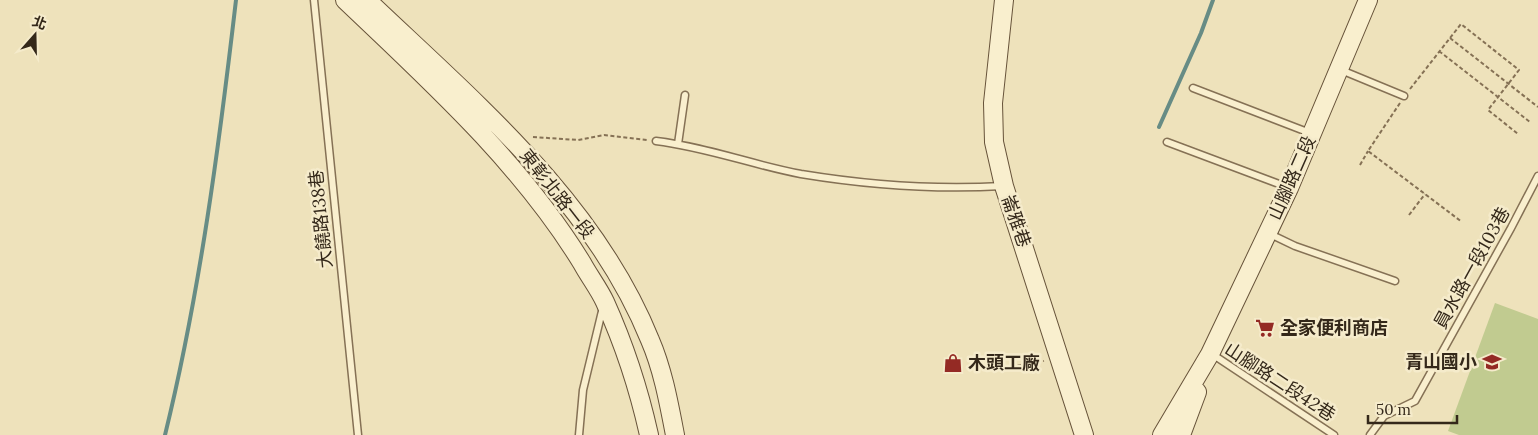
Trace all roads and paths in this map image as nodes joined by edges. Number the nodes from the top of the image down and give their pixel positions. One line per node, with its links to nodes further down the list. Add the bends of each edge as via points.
1 (314, 0): 36 (lane, 大饒路138巷)
2 (344, 0): 32 (street, 東彰北路一段, via 501,155 559,227)
3 (367, 0): 39 (street, 東彰北路一段, via 515,141 570,207 616,273 651,341)
4 (1004, 0): 25 (street, 崙雅巷, via 993,104 994,142)
5 (1368, 0): 8 (street, 山腳路二段)
6 (1450, 38): 7 (path); 9 (path); 9 (path, via 1461,24 1519,70)
7 (1440, 51): 12 (path); 13 (path)
8 (1340, 69): 12 (lane); 16 (street, 山腳路二段)
9 (1509, 84): 13 (path); 14 (path)
10 (1193, 88): 16 (lane)
11 (684, 95): 21 (lane)
12 (1404, 96): 22 (path)
13 (1498, 97): 15 (path); 17 (path, via 1488,110)
14 (1538, 106)
15 (1530, 122)
16 (1311, 134): 26 (street, 山腳路二段)
17 (1518, 134)
18 (532, 137): 19 (path, via 578,140 604,135)
19 (656, 141): 21 (lane)
20 (1167, 142): 26 (lane)
21 (678, 144): 25 (lane, via 800,174 860,182 952,189)
22 (1368, 151): 23 (path); 27 (path)
23 (1360, 165)
24 (1537, 179): 44 (lane, 員水路一段103巷, via 1415,402 1384,416)
25 (1004, 186): 34 (street, 崙雅巷)
26 (1289, 188): 30 (street, 山腳路二段)
27 (1425, 194): 28 (path); 29 (path)
28 (1409, 215)
29 (1462, 222)
30 (1268, 232): 31 (lane, via 1295,246); 33 (street, 山腳路二段)
31 (1395, 281)
32 (605, 301): 37 (lane, via 583,390); 38 (street, 東彰北路一段, via 634,380)
33 (1210, 354): 41 (street, 山腳路二段); 42 (street, 山腳路二段); 43 (lane, 山腳路二段42巷)
34 (1059, 358): 35 (path); 40 (street, 崙雅巷)
35 (992, 370)
36 (358, 435)
37 (579, 435)
38 (649, 435)
39 (675, 435)
40 (1084, 435)
41 (1162, 435)
42 (1181, 435)
43 (1334, 435)
44 (1370, 435)

